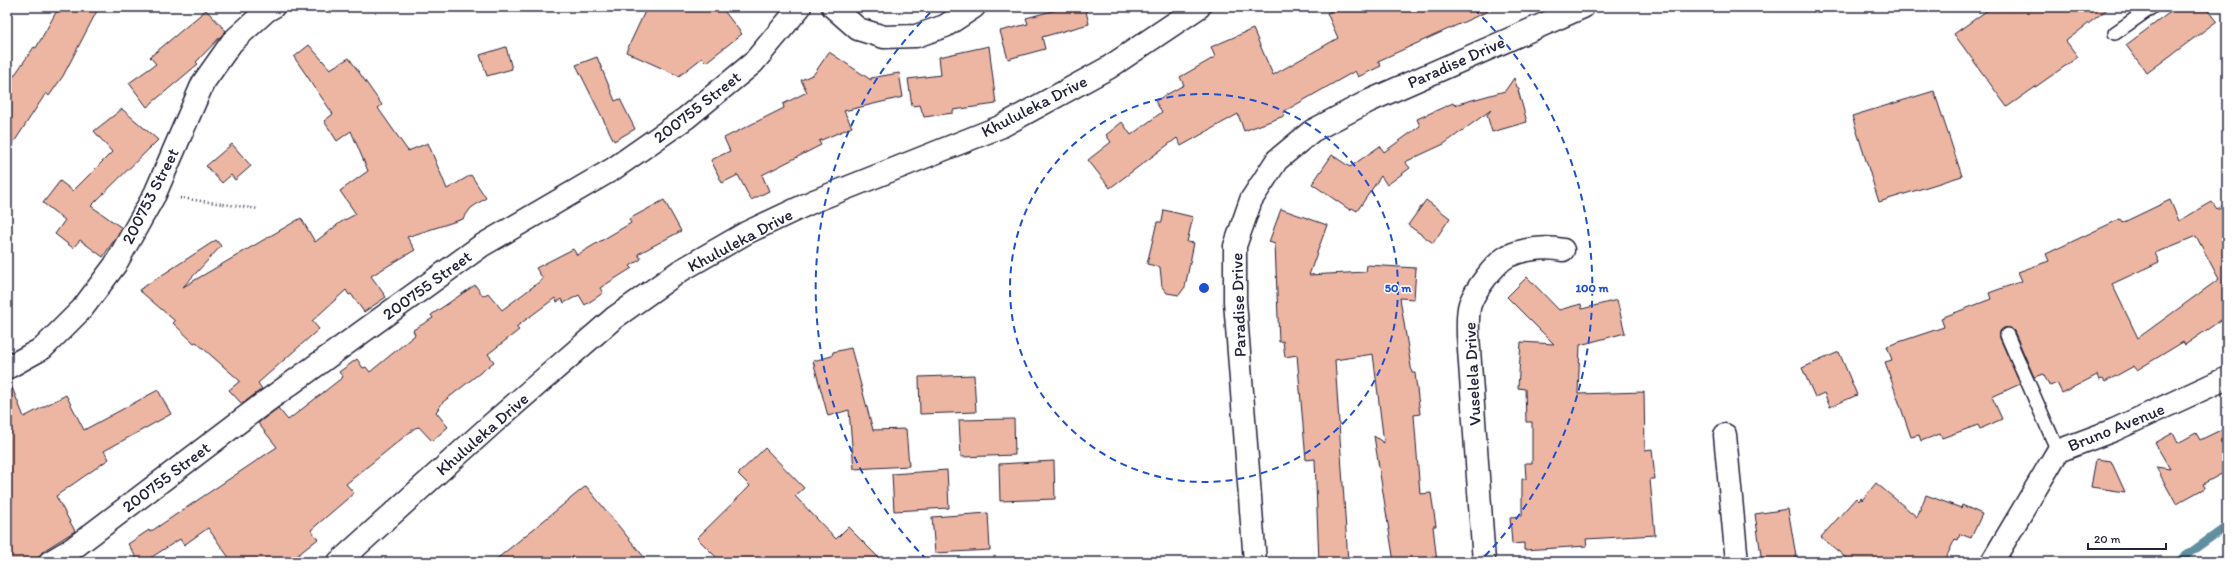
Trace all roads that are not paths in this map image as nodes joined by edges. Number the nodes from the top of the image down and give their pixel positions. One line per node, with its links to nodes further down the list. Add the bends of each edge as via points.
1 (273, 7): 11 (street, 200753 Street, via 232,42 203,83 155,194 115,265 82,309 43,348)
2 (800, 7): 15 (street, 200755 Street, via 753,63 686,118 613,169 481,246 260,406 72,549)
3 (833, 7): 4 (street, via 858,29 884,37 916,36 945,26)
4 (974, 7)
5 (1199, 7): 16 (street, Khululeka Drive, via 1108,68 1000,127 814,201 746,233 680,272 614,318)
6 (1583, 7): 17 (street, Paradise Drive, via 1369,100 1312,131 1277,160 1250,200 1236,246 1235,301)
7 (2152, 7): 8 (lane)
8 (2115, 33)
9 (1563, 250): 18 (street, Vuselela Drive, via 1552,247 1538,248 1507,256 1484,279 1470,304 1468,335)
10 (2007, 335): 14 (lane)
11 (7, 368)
12 (2227, 378): 14 (street, Bruno Avenue, via 2114,430)
13 (1725, 435): 19 (street)
14 (2058, 451): 20 (street, Bruno Avenue)
15 (50, 562)
16 (339, 562)
17 (1254, 562)
18 (1484, 562)
19 (1737, 562)
20 (1992, 562)

